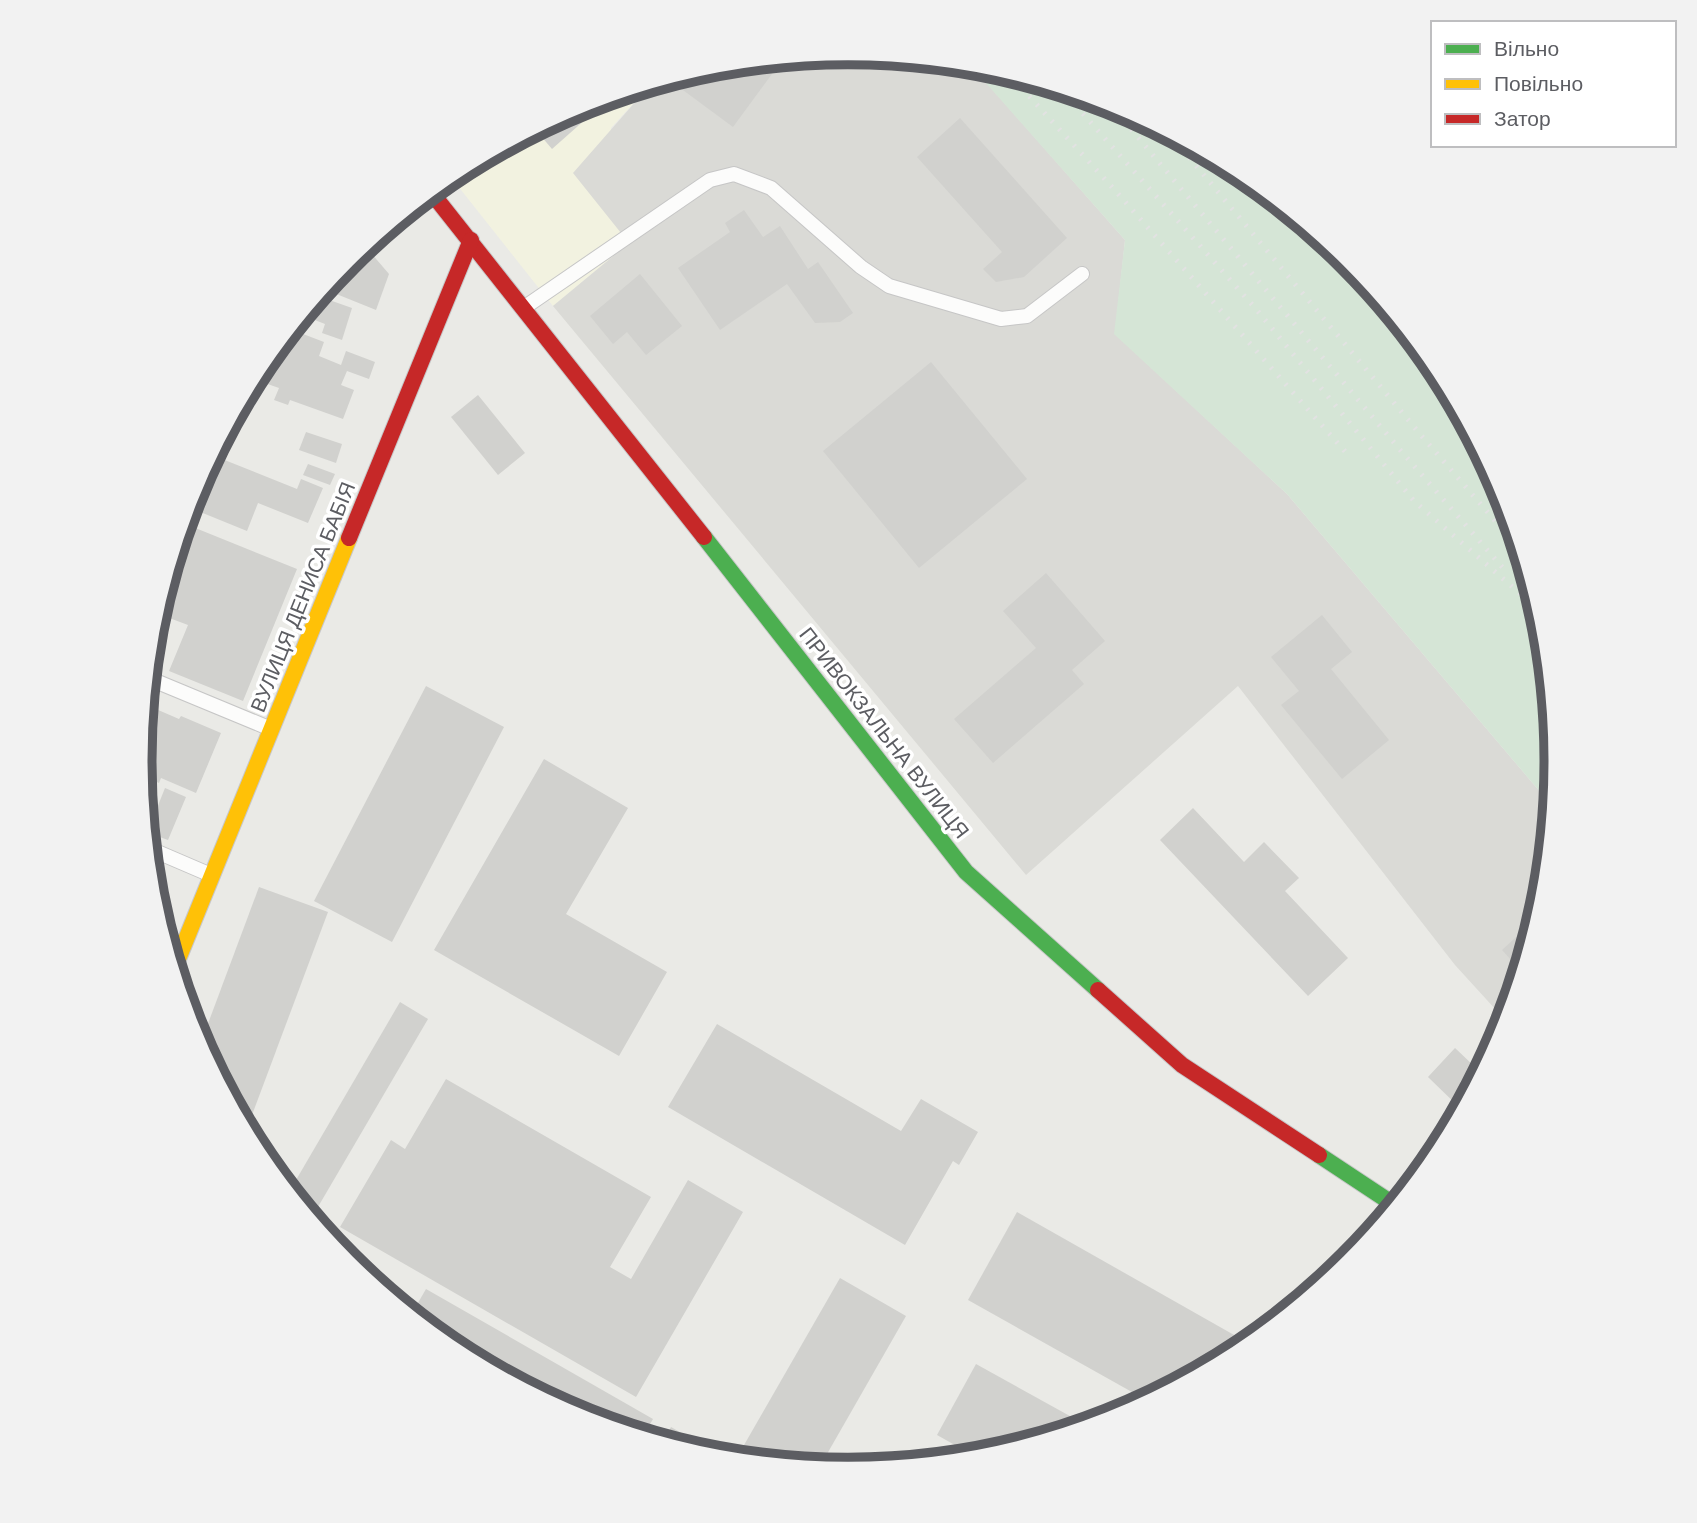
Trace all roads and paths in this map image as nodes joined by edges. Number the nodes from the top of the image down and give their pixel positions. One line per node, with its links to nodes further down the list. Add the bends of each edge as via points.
1 (437, 199): 2 (main road, ПРИВОКЗАЛЬНА ВУЛИЦЯ)
2 (471, 240): 4 (main road, ПРИВОКЗАЛЬНА ВУЛИЦЯ); 6 (main road, ВУЛИЦЯ ДЕНИСА БАБІЯ)
3 (1082, 274): 4 (lane, via 1027,316 1001,319 889,286 771,188 734,174 710,180)
4 (524, 308): 10 (main road, ПРИВОКЗАЛЬНА ВУЛИЦЯ, via 967,872 1182,1065)
5 (157, 682): 6 (lane)
6 (272, 729): 8 (main road, ВУЛИЦЯ ДЕНИСА БАБІЯ)
7 (158, 852): 8 (lane)
8 (212, 875): 9 (main road, ВУЛИЦЯ ДЕНИСА БАБІЯ)
9 (179, 956)
10 (1389, 1201)

